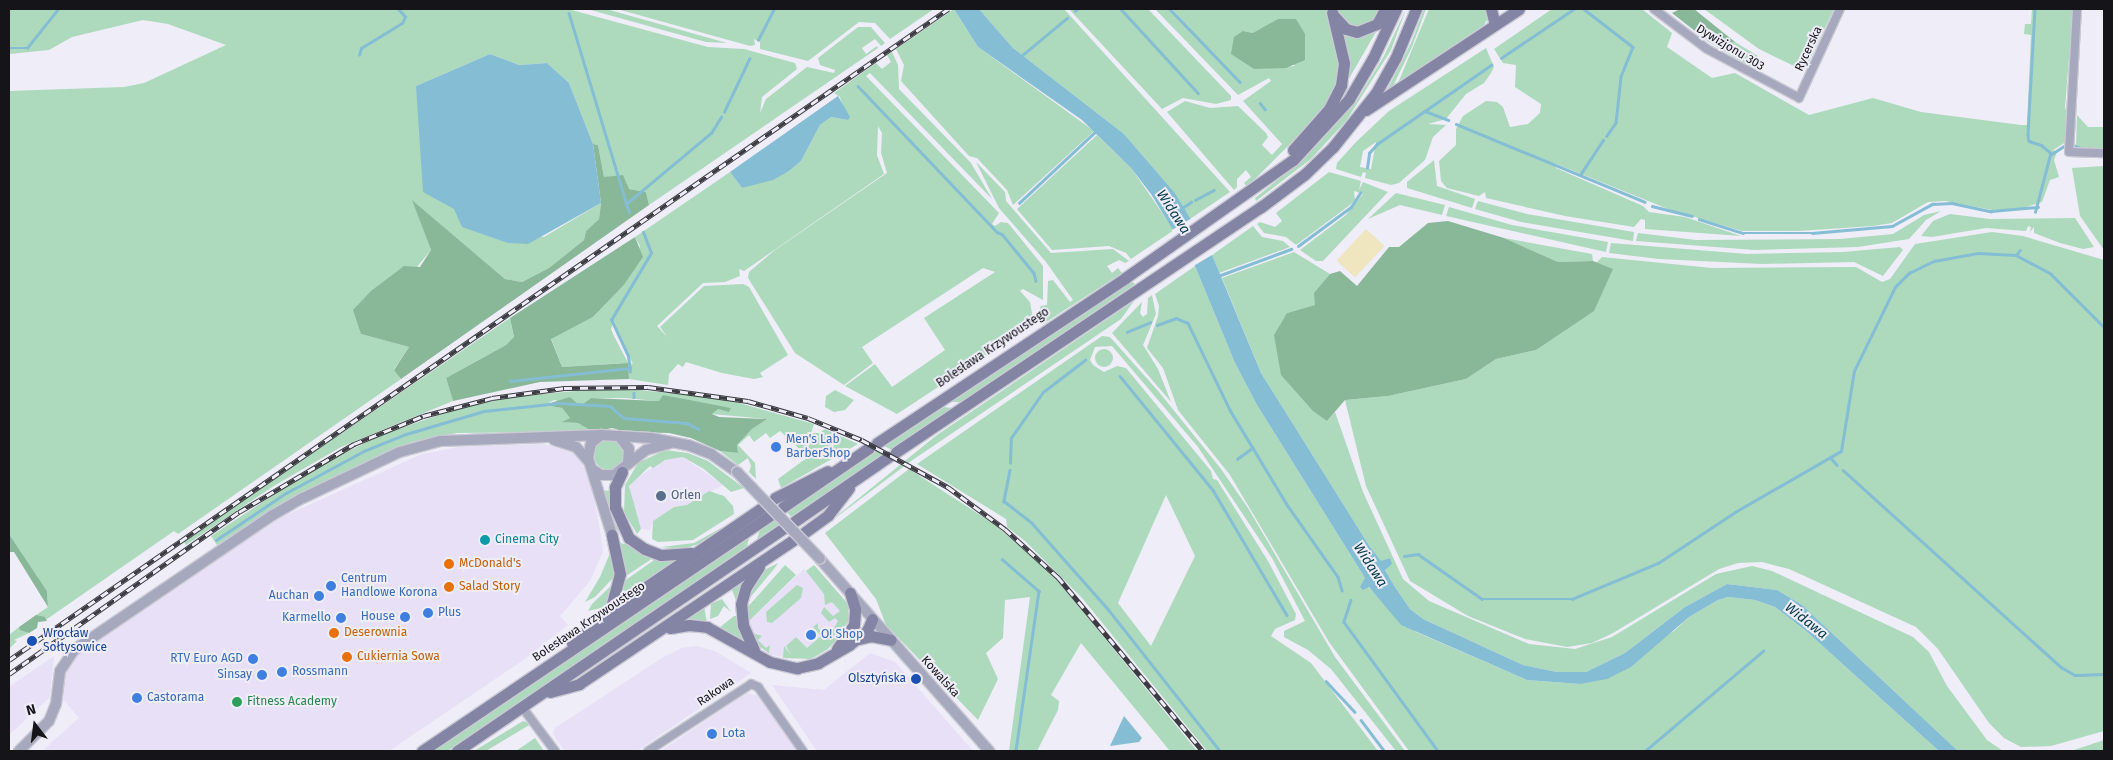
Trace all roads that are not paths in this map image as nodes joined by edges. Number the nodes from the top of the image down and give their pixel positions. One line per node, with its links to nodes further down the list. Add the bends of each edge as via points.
1 (1385, 9): 9 (main road, via 1377,24 1357,32 1341,26)
2 (1396, 9): 14 (main road, via 1349,99 1301,154)
3 (1416, 9): 12 (main road, via 1396,56)
4 (1491, 9): 10 (main road)
5 (1519, 9): 10 (main road)
6 (1654, 9): 11 (street, Dywizjonu 303, via 1707,49)
7 (1840, 9): 11 (street, Rycerska)
8 (2077, 9): 13 (street, via 2069,152)
9 (1332, 11): 14 (main road, via 1344,64 1338,92 1312,129)
10 (1494, 25): 12 (main road)
11 (1799, 98)
12 (1361, 114): 21 (main road, via 1316,165 1261,207)
13 (2104, 153)
14 (1252, 192): 22 (main road, Bolesława Krzywoustego, via 846,464 806,479)
15 (601, 435): 16 (street); 17 (street); 19 (street, via 589,447)
16 (618, 436): 18 (street, Kowalska); 20 (street, via 630,449)
17 (538, 437): 19 (street, via 575,446); 41 (street, via 440,441 400,452 273,515 74,650 60,671 52,714)
18 (678, 442): 20 (street, via 650,448); 30 (street, Kowalska, bridge, via 711,454 737,472)
19 (591, 465): 20 (street, via 606,476); 26 (street)
20 (625, 468): 28 (main road, via 615,486 615,507 630,539 645,549 666,556)
21 (855, 481): 23 (main road); 25 (main road, via 828,515)
22 (779, 503)
23 (795, 521)
24 (783, 529): 39 (main road)
25 (805, 532)
26 (612, 535): 31 (main road, via 620,574)
27 (793, 540): 29 (main road)
28 (698, 551): 31 (main road); 38 (main road, Bolesława Krzywoustego, via 767,511)
29 (763, 561): 33 (main road); 36 (main road, via 746,587 741,604 742,622)
30 (850, 593): 32 (street, Kowalska); 37 (main road, via 855,609 853,629)
31 (609, 612): 38 (main road)
32 (872, 619): 34 (main road, via 867,631); 35 (street, Kowalska)
33 (661, 630): 36 (main road, via 680,625 702,626); 39 (main road, via 579,684)
34 (858, 639): 35 (main road, via 871,636); 37 (main road)
35 (891, 640): 48 (street, Kowalska)
36 (754, 650): 37 (main road, via 770,662 792,668 812,665)
37 (834, 653)
38 (554, 662): 43 (main road, Bolesława Krzywoustego)
39 (539, 696): 40 (main road)
40 (522, 707): 44 (main road); 45 (street)
41 (22, 748): 42 (street)
42 (15, 751)
43 (422, 751)
44 (457, 751)
45 (555, 751)
46 (648, 751): 47 (street, Rakowa, via 751,684 758,687)
47 (803, 751)
48 (989, 751)

